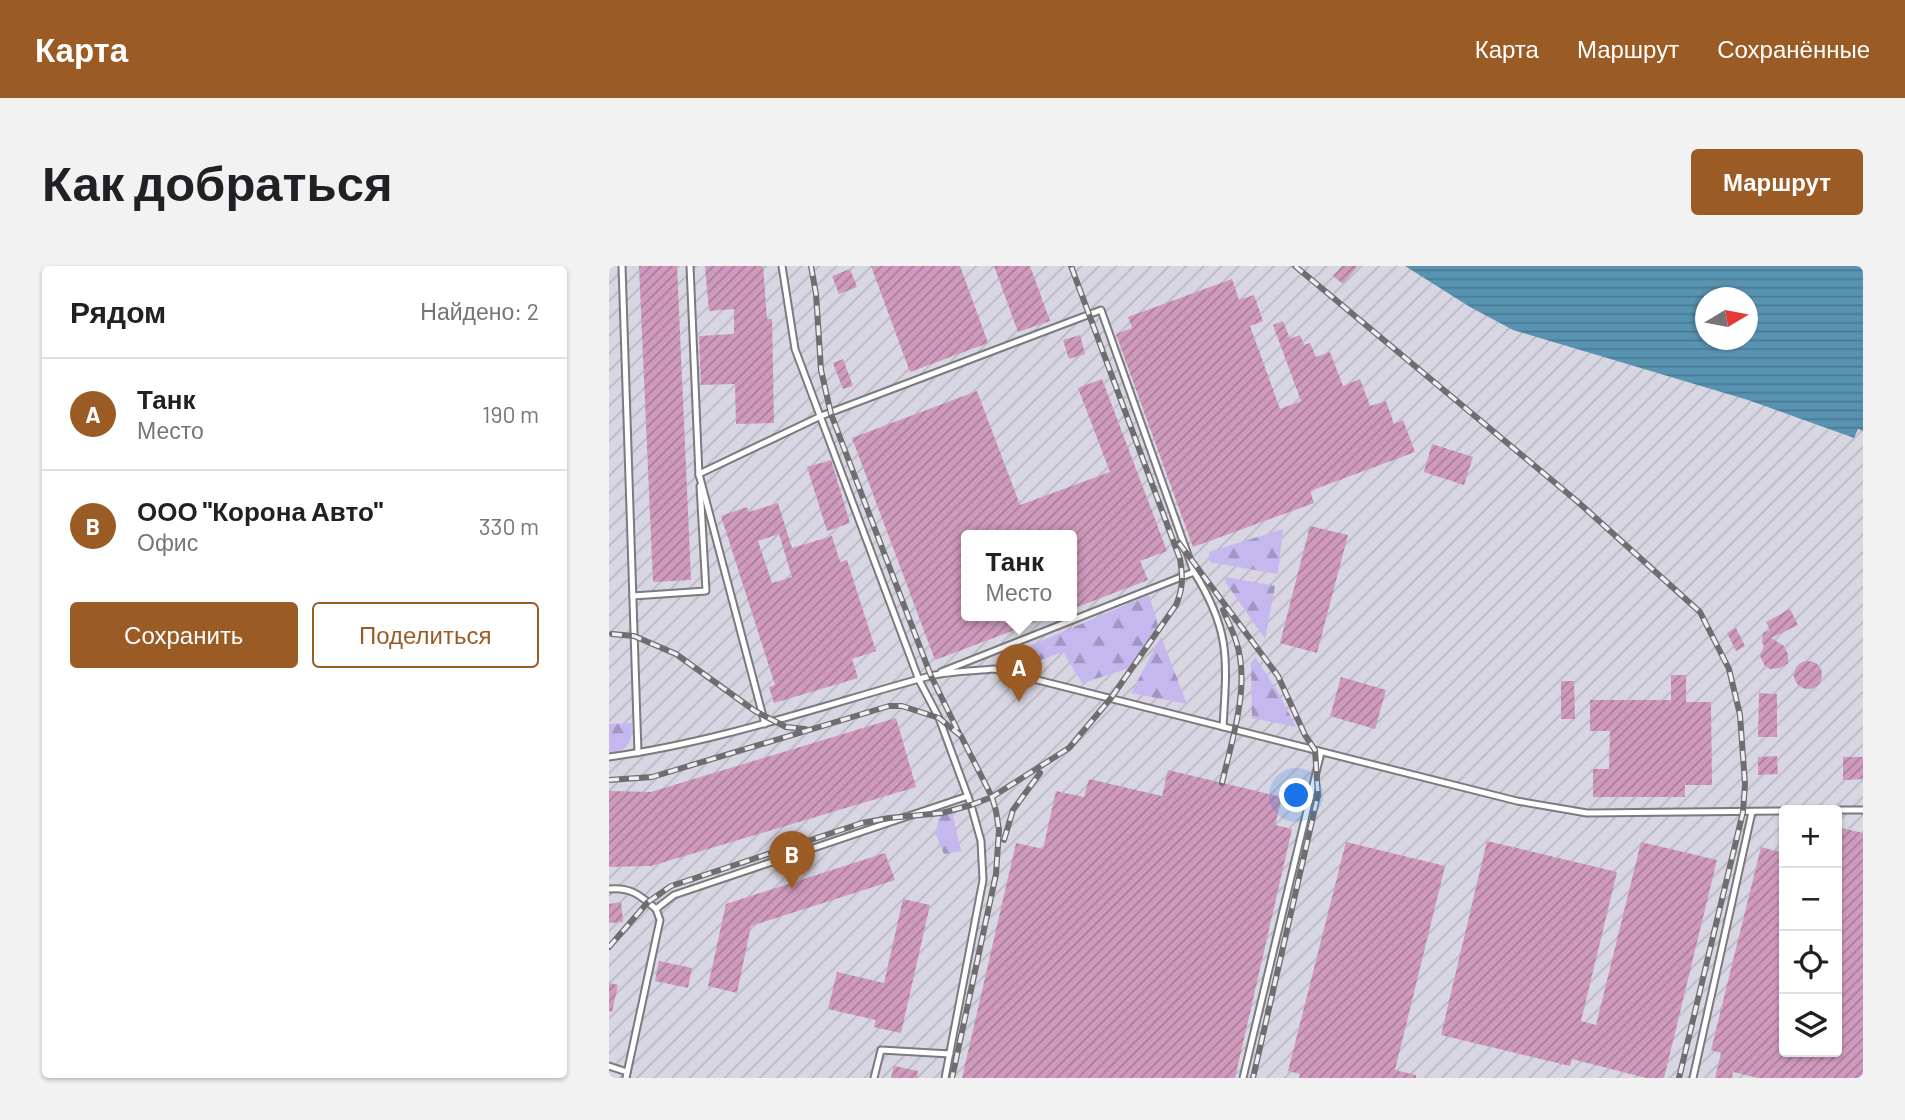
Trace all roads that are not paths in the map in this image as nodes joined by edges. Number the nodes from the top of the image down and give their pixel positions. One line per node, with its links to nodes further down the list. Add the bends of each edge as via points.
1 (622, 266): 7 (lane)
2 (690, 266): 5 (lane)
3 (782, 266): 4 (lane, via 795,349)
4 (821, 416): 5 (lane); 6 (lane, via 1101,310); 11 (lane)
5 (699, 474): 7 (lane, via 706,591); 12 (lane)
6 (1194, 572): 8 (lane); 13 (lane, via 1225,643)
7 (633, 596): 15 (lane)
8 (1077, 618)
9 (1071, 621): 10 (lane)
10 (932, 676): 11 (lane); 13 (lane, via 994,668)
11 (919, 680): 12 (lane); 17 (lane, via 939,718)
12 (765, 724): 15 (lane)
13 (1223, 727): 14 (lane)
14 (1321, 752): 21 (lane, via 1517,801 1587,813); 29 (lane)
15 (638, 753): 16 (lane)
16 (609, 757)
17 (968, 796): 23 (lane, via 674,895); 24 (lane, via 981,841 983,880)
18 (1842, 810): 19 (lane)
19 (1863, 810)
20 (1779, 811): 21 (lane)
21 (1752, 812): 30 (lane)
22 (609, 889): 23 (lane, via 637,891)
23 (656, 909): 26 (lane, via 660,920)
24 (950, 1054): 27 (lane, via 881,1050); 28 (lane)
25 (609, 1066): 26 (lane)
26 (627, 1075)
27 (874, 1078)
28 (945, 1078)
29 (1243, 1078)
30 (1693, 1078)

